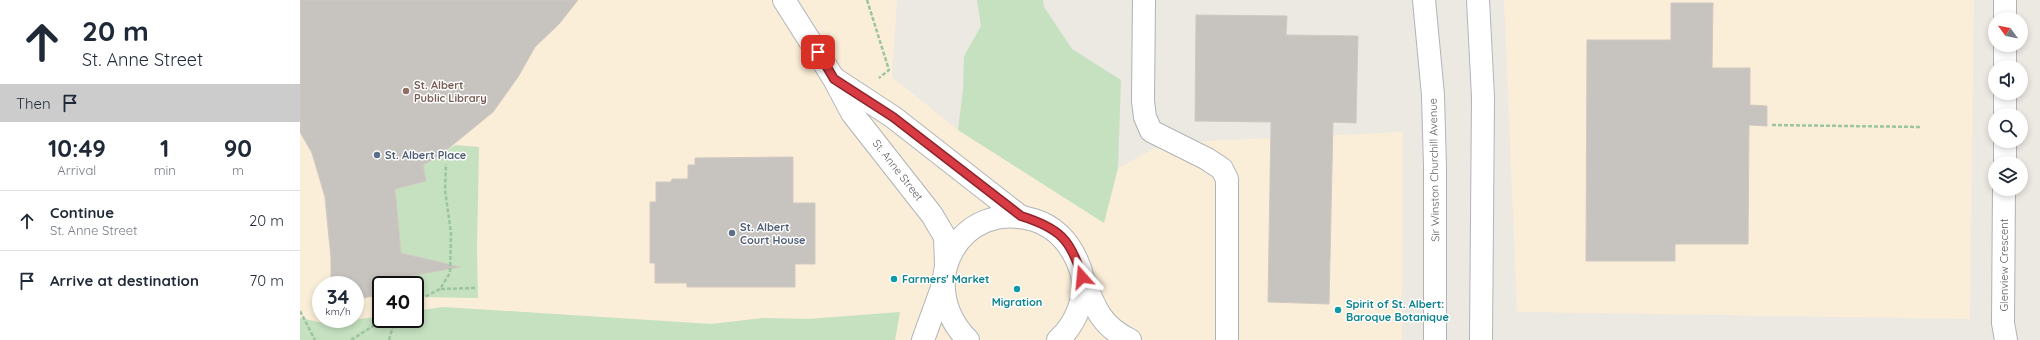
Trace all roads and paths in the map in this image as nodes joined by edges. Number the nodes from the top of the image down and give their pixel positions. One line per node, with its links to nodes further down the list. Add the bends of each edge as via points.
1 (784, 0): 9 (street, St. Anne Street)
2 (867, 0): 8 (path, via 889,70)
3 (1144, 0): 30 (street, via 1143,101 1145,118 1151,131 1222,168 1227,179)
4 (1424, 0): 31 (street, Sir Winston Churchill Avenue, via 1433,95)
5 (1478, 0): 32 (street, via 1483,97)
6 (2005, 0): 7 (street)
7 (2005, 12)
8 (879, 78)
9 (834, 79): 14 (street, St. Anne Street, via 893,117); 15 (street, St. Anne Street, via 852,112 932,215 945,237)
10 (1772, 125): 11 (path)
11 (1920, 127)
12 (446, 164): 18 (path, via 445,190 451,233 450,273)
13 (2004, 196): 33 (street, Glenview Crescent, via 2003,323)
14 (1021, 216): 15 (street, via 996,218 974,228 951,253); 16 (street, via 1042,223 1062,237 1075,254)
15 (944, 276): 26 (street); 27 (street, St. Anne Street, via 946,309 956,328)
16 (1082, 277): 28 (street, via 1082,296 1075,318); 29 (street, via 1098,314 1115,333)
17 (475, 288): 18 (path)
18 (440, 289): 19 (path)
19 (424, 297)
20 (300, 311): 23 (path)
21 (372, 327): 24 (path)
22 (392, 328): 25 (path)
23 (315, 340)
24 (351, 340)
25 (389, 340)
26 (922, 340)
27 (968, 340)
28 (1058, 340)
29 (1130, 340)
30 (1227, 340)
31 (1435, 340)
32 (1481, 340)
33 (2006, 340)

